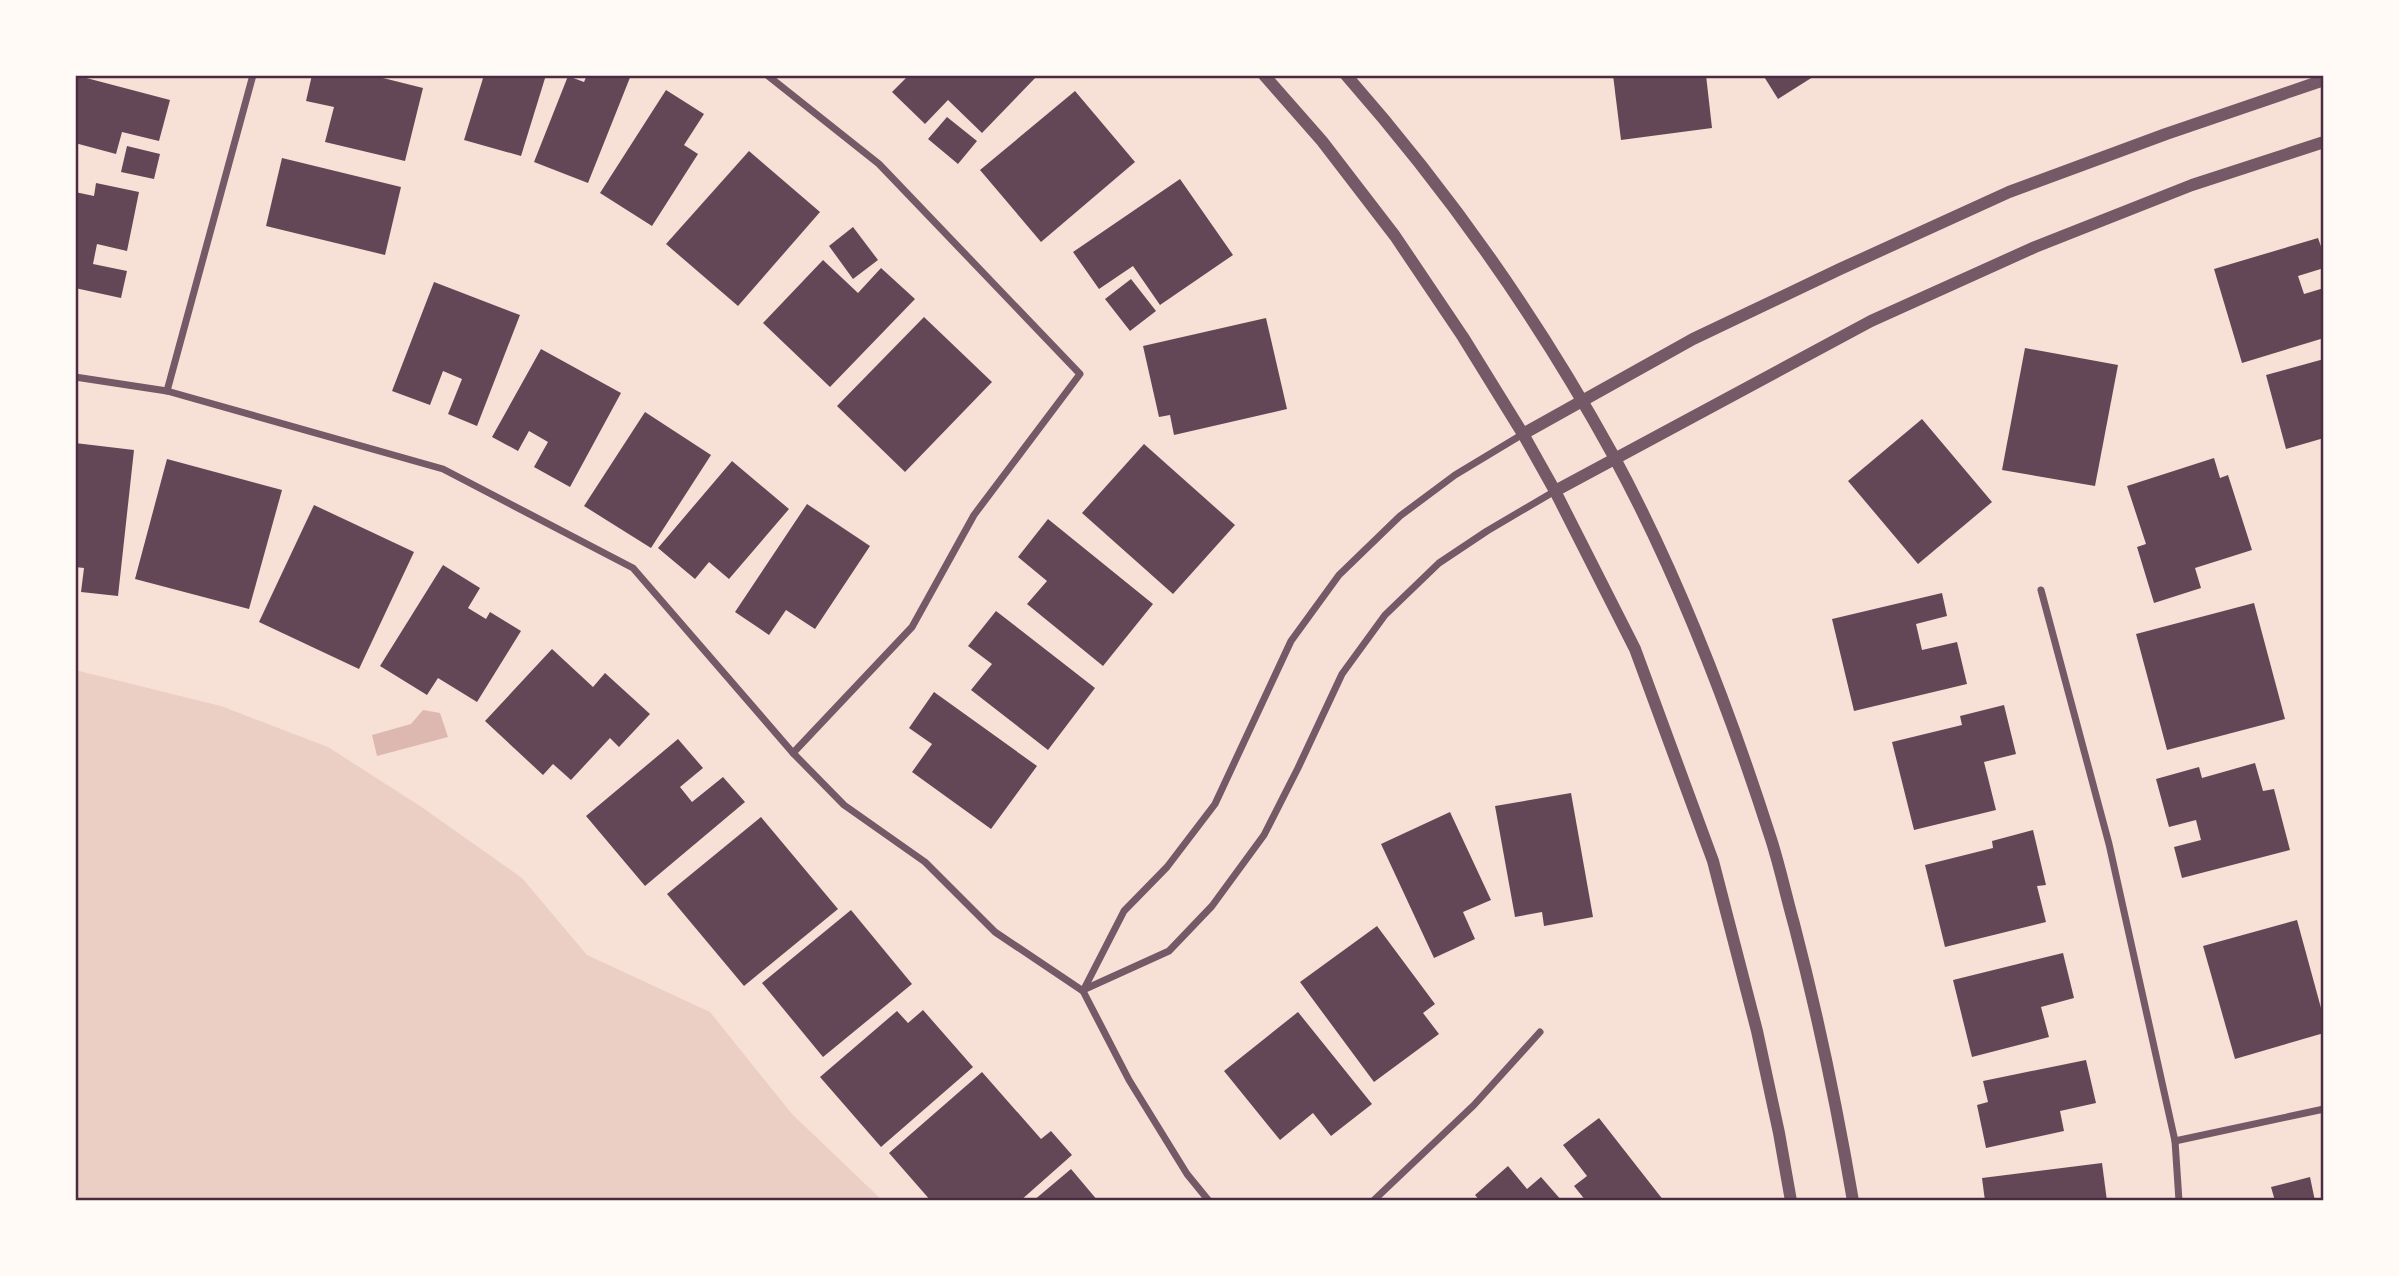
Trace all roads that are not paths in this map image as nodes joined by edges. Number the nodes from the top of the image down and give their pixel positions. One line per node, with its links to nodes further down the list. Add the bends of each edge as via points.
1 (253, 75): 8 (street)
2 (767, 75): 14 (street, via 879,164 1080,374 974,515 912,627)
3 (1264, 75): 10 (street, via 1395,236)
4 (1346, 75): 9 (street, via 1462,221 1524,307)
5 (2324, 80): 9 (street, via 2009,192 1693,339)
6 (2324, 142): 11 (street, via 2192,185 2010,258 1871,321)
7 (75, 377): 8 (street)
8 (167, 391): 14 (street, via 443,469 633,568)
9 (1583, 402): 10 (street); 11 (street)
10 (1523, 434): 12 (street); 15 (street, via 1455,475 1400,516 1339,575 1291,641 1214,804 1167,867 1124,911)
11 (1615, 459): 12 (street); 22 (street, via 1691,624 1772,841 1819,1017)
12 (1555, 491): 15 (street, via 1439,563 1385,615 1342,674 1264,835 1212,906 1168,951); 21 (street, via 1634,649 1713,861 1757,1031)
13 (2041, 590): 18 (street, via 2109,844)
14 (793, 753): 15 (street, via 844,806 925,862 995,932)
15 (1083, 990): 19 (street, via 1129,1080)
16 (1540, 1032): 20 (street, via 1474,1105)
17 (2324, 1109): 18 (street)
18 (2175, 1141): 23 (street)
19 (1209, 1201)
20 (1373, 1201)
21 (1791, 1201)
22 (1853, 1201)
23 (2179, 1201)

